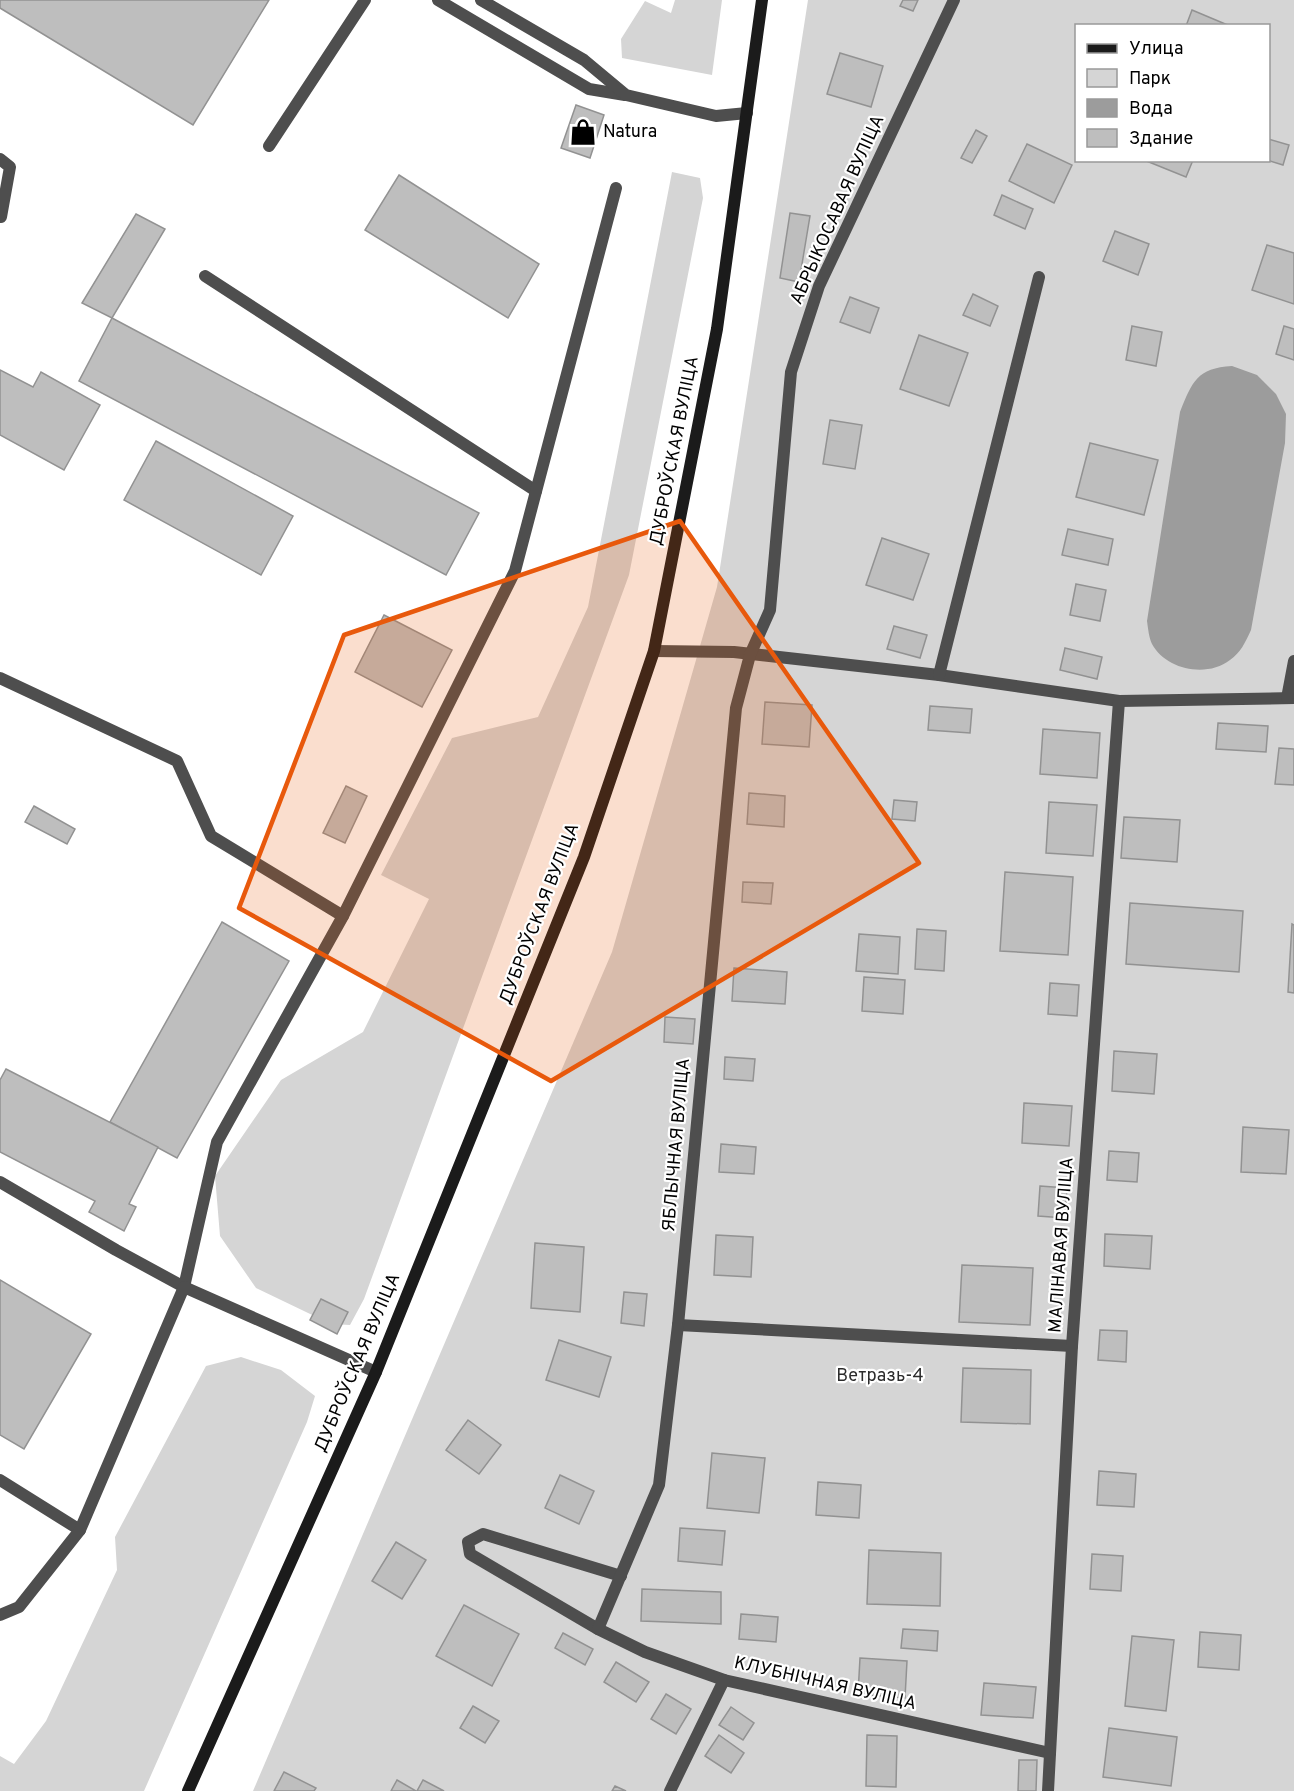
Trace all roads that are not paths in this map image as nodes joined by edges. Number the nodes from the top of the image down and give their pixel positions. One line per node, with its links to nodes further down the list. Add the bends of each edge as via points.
1 (365, 0): 8 (lane)
2 (438, 0): 6 (lane, via 589,89)
3 (481, 0): 6 (lane, via 584,60)
4 (762, 0): 7 (main road, ДУБРОЎСКАЯ ВУЛІЦА)
5 (954, 0): 16 (lane, АБРЫКОСАВАЯ ВУЛІЦА, via 819,286 791,372 770,610)
6 (626, 95): 7 (lane, via 716,116)
7 (747, 113): 15 (main road, ДУБРОЎСКАЯ ВУЛІЦА, via 717,329)
8 (269, 146)
9 (0, 159): 11 (lane, via 9,167)
10 (616, 188): 14 (lane)
11 (1, 217)
12 (205, 276): 14 (lane)
13 (1040, 277): 18 (lane)
14 (536, 491): 22 (lane, via 515,571)
15 (654, 651): 16 (lane); 27 (main road, ДУБРОЎСКАЯ ВУЛІЦА, via 584,856)
16 (750, 655): 18 (lane); 25 (lane, ЯБЛЫЧНАЯ ВУЛІЦА, via 736,708)
17 (1294, 661): 20 (lane)
18 (939, 675): 21 (lane)
19 (0, 678): 22 (lane, via 177,761 211,836)
20 (1291, 698): 21 (lane)
21 (1119, 701): 26 (lane, МАЛІНАВАЯ ВУЛІЦА)
22 (344, 916): 24 (lane, via 217,1142)
23 (0, 1182): 24 (lane)
24 (184, 1287): 27 (lane); 29 (lane)
25 (678, 1325): 26 (lane); 30 (lane, ЯБЛЫЧНАЯ ВУЛІЦА, via 658,1485)
26 (1072, 1346): 34 (lane, МАЛІНАВАЯ ВУЛІЦА)
27 (376, 1372): 35 (main road, ДУБРОЎСКАЯ ВУЛІЦА)
28 (0, 1480): 29 (lane)
29 (80, 1530): 31 (lane, via 19,1607)
30 (621, 1576): 32 (lane, ЯБЛЫЧНАЯ ВУЛІЦА); 32 (lane, КЛУБНІЧНАЯ ВУЛІЦА, via 483,1534 468,1542 470,1554)
31 (0, 1615)
32 (598, 1629): 33 (lane, КЛУБНІЧНАЯ ВУЛІЦА, via 645,1652)
33 (724, 1680): 34 (lane, КЛУБНІЧНАЯ ВУЛІЦА); 36 (lane)
34 (1050, 1753): 37 (lane, МАЛІНАВАЯ ВУЛІЦА)
35 (188, 1791)
36 (670, 1791)
37 (1048, 1791)

